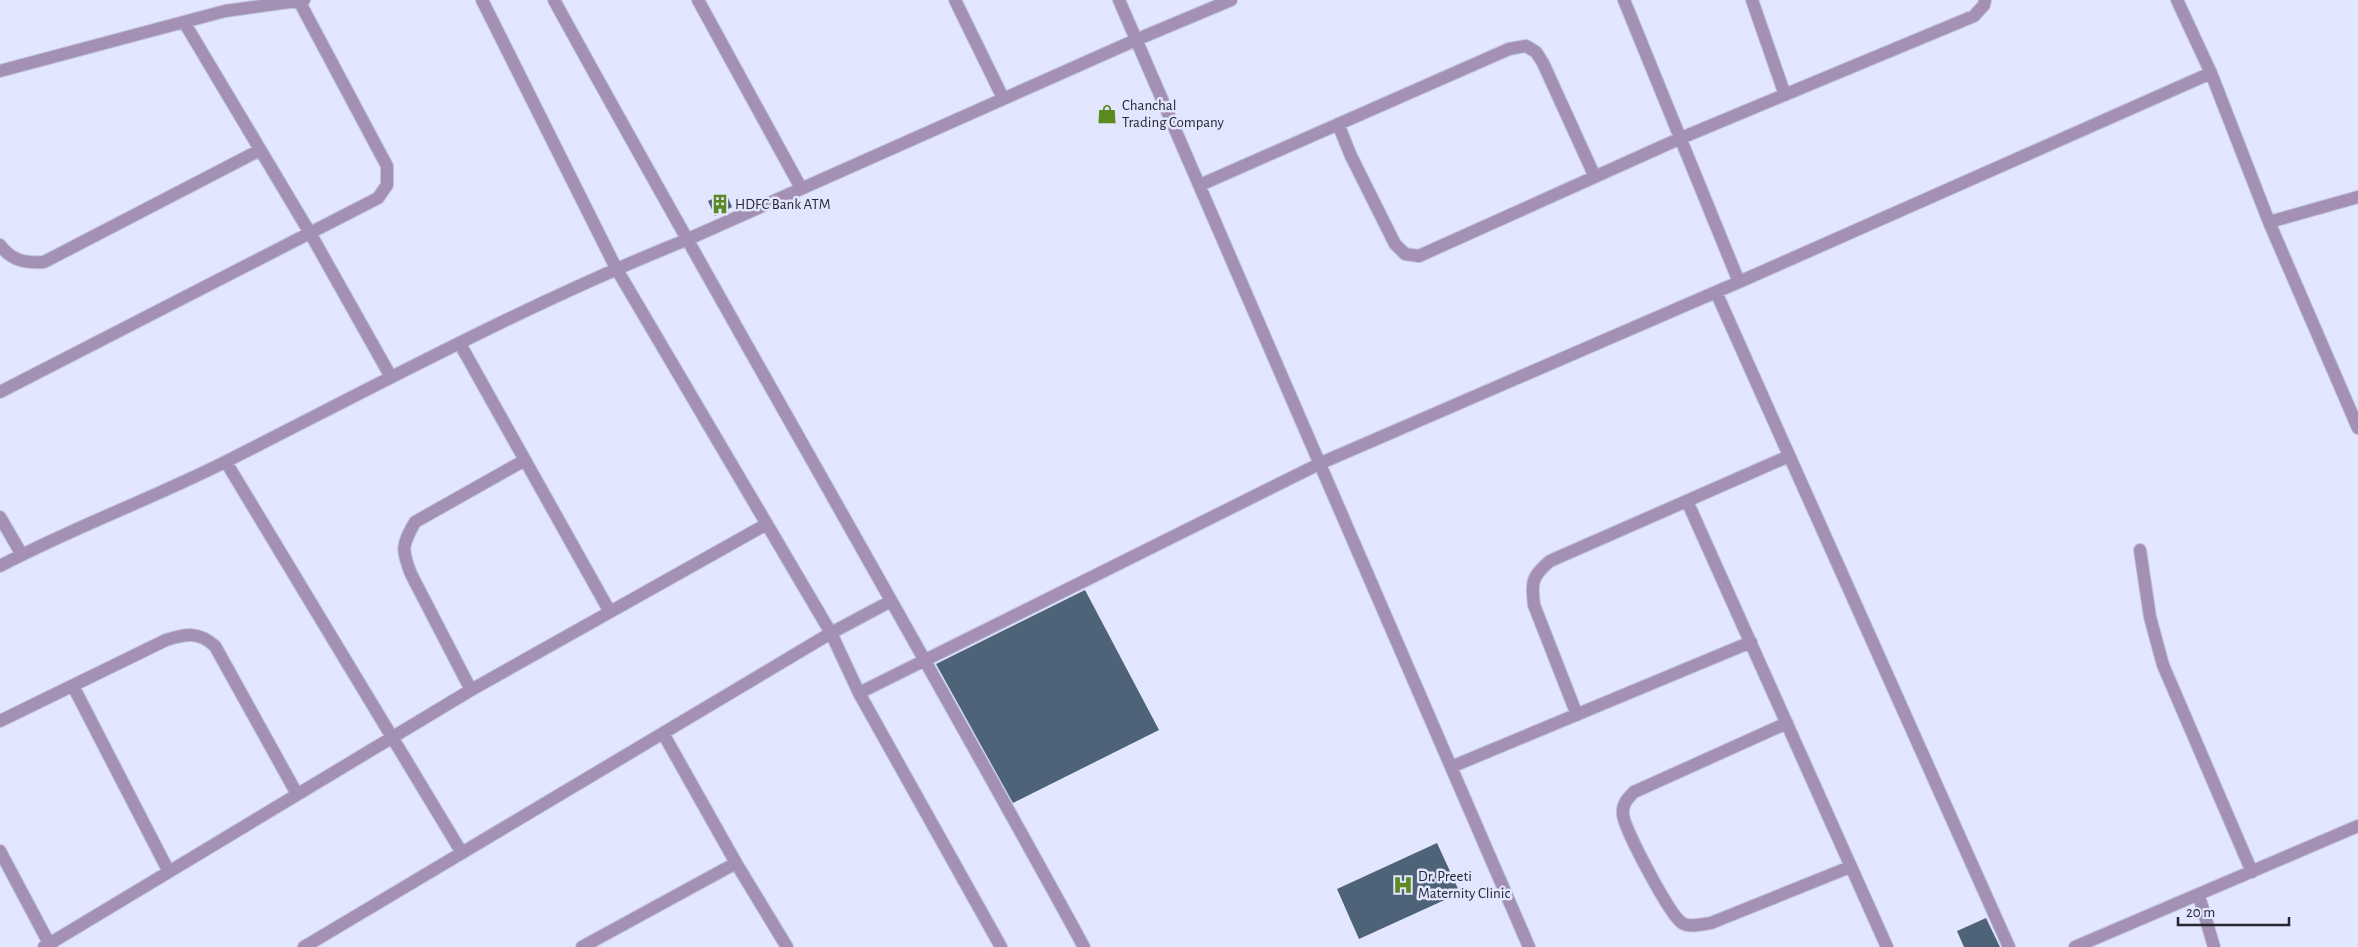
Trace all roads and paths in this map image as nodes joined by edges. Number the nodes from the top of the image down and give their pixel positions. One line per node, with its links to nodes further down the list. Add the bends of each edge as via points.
1 (482, 0): 29 (street)
2 (554, 0): 27 (street)
3 (698, 0): 23 (street)
4 (955, 0): 17 (street)
5 (1120, 0): 13 (street)
6 (1231, 0): 13 (street)
7 (1624, 0): 19 (street)
8 (1752, 0): 16 (street)
9 (1985, 0): 16 (street, via 1974,16)
10 (2177, 0): 15 (street)
11 (302, 1): 12 (street, via 224,11); 26 (street, via 387,166 387,185 378,198)
12 (184, 22): 14 (street); 20 (street)
13 (1138, 39): 17 (street); 22 (street)
14 (0, 72)
15 (2211, 73): 25 (street); 30 (street)
16 (1785, 95): 19 (street)
17 (1003, 98): 23 (street)
18 (1338, 124): 21 (street, via 1509,49 1526,46 1536,52 1544,63); 21 (street, via 1395,244 1405,254 1419,256 1436,250); 22 (street)
19 (1681, 138): 21 (street); 30 (street)
20 (260, 150): 26 (street); 28 (street, via 44,262 25,263 8,255)
21 (1595, 177)
22 (1200, 185): 39 (street)
23 (801, 188): 27 (street)
24 (2358, 197): 25 (street)
25 (2269, 222): 35 (street)
26 (310, 233): 33 (street); 34 (street)
27 (686, 240): 29 (street); 46 (street)
28 (0, 245)
29 (616, 268): 32 (street); 42 (street)
30 (1739, 282): 31 (street)
31 (1716, 292): 36 (street); 39 (street)
32 (460, 344): 33 (street); 37 (street)
33 (391, 377): 38 (street)
34 (0, 392)
35 (2358, 428)
36 (1789, 456): 40 (street); 77 (street)
37 (525, 460): 47 (street); 52 (street, via 415,522 403,554)
38 (226, 462): 44 (street); 58 (street)
39 (1321, 464): 50 (street); 59 (street)
40 (1687, 501): 49 (street); 54 (street, via 1550,561 1537,572 1532,587 1534,605)
41 (0, 517): 44 (street)
42 (765, 525): 47 (street); 48 (street)
43 (2140, 550): 67 (street, via 2150,618 2163,665)
44 (22, 555): 45 (street)
45 (0, 566)
46 (892, 601): 48 (street); 50 (street)
47 (610, 612): 52 (street)
48 (831, 633): 53 (street); 57 (street)
49 (1751, 642): 54 (street); 56 (street)
50 (924, 661): 53 (street); 74 (street)
51 (73, 686): 55 (street); 60 (street, via 166,640 186,634 205,637 215,646); 66 (street)
52 (471, 690): 58 (street)
53 (859, 693): 73 (street)
54 (1577, 715): 59 (street)
55 (0, 721)
56 (1787, 723): 65 (street); 65 (street, via 1634,792 1624,803 1623,816 1631,837 1670,911 1682,923 1692,926 1712,923)
57 (664, 734): 63 (street); 64 (street)
58 (392, 737): 60 (street); 63 (street)
59 (1451, 767): 75 (street)
60 (297, 794): 66 (street)
61 (2358, 826): 67 (street)
62 (0, 851): 69 (street)
63 (462, 853): 70 (street)
64 (736, 863): 71 (street); 72 (street)
65 (1850, 866): 76 (street)
66 (169, 872): 69 (street)
67 (2252, 872): 68 (street)
68 (2199, 896): 78 (street); 79 (street)
69 (48, 946)
70 (304, 947)
71 (582, 947)
72 (787, 947)
73 (1001, 947)
74 (1084, 947)
75 (1529, 947)
76 (1887, 947)
77 (2008, 947)
78 (2075, 947)
79 (2214, 947)

